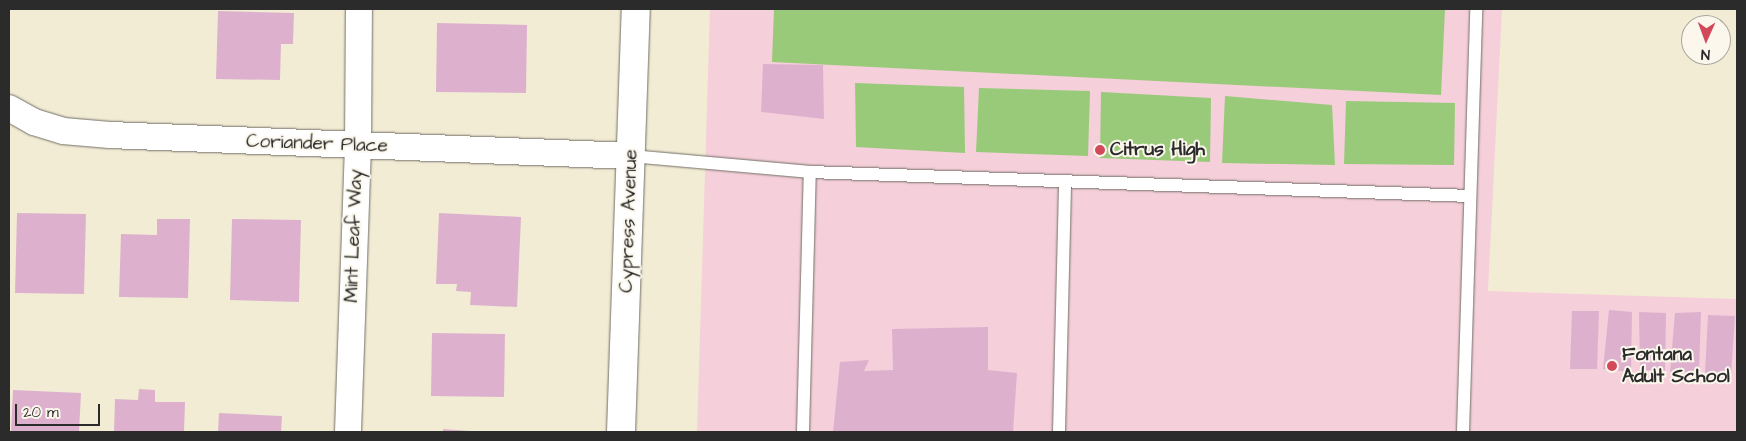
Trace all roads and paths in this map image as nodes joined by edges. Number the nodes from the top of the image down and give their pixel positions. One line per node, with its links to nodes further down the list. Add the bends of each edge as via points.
1 (359, 9): 5 (street, Mint Leaf Way)
2 (636, 9): 6 (street, Cypress Avenue)
3 (1476, 9): 9 (lane)
4 (9, 108): 5 (street, Coriander Place, via 34,122 91,134)
5 (358, 145): 6 (street, Coriander Place); 10 (street, Mint Leaf Way)
6 (631, 156): 7 (lane); 11 (street, Cypress Avenue)
7 (810, 172): 8 (lane); 12 (lane)
8 (1065, 182): 9 (lane); 13 (lane)
9 (1470, 196): 14 (lane)
10 (348, 432)
11 (621, 432)
12 (803, 432)
13 (1059, 432)
14 (1463, 432)

